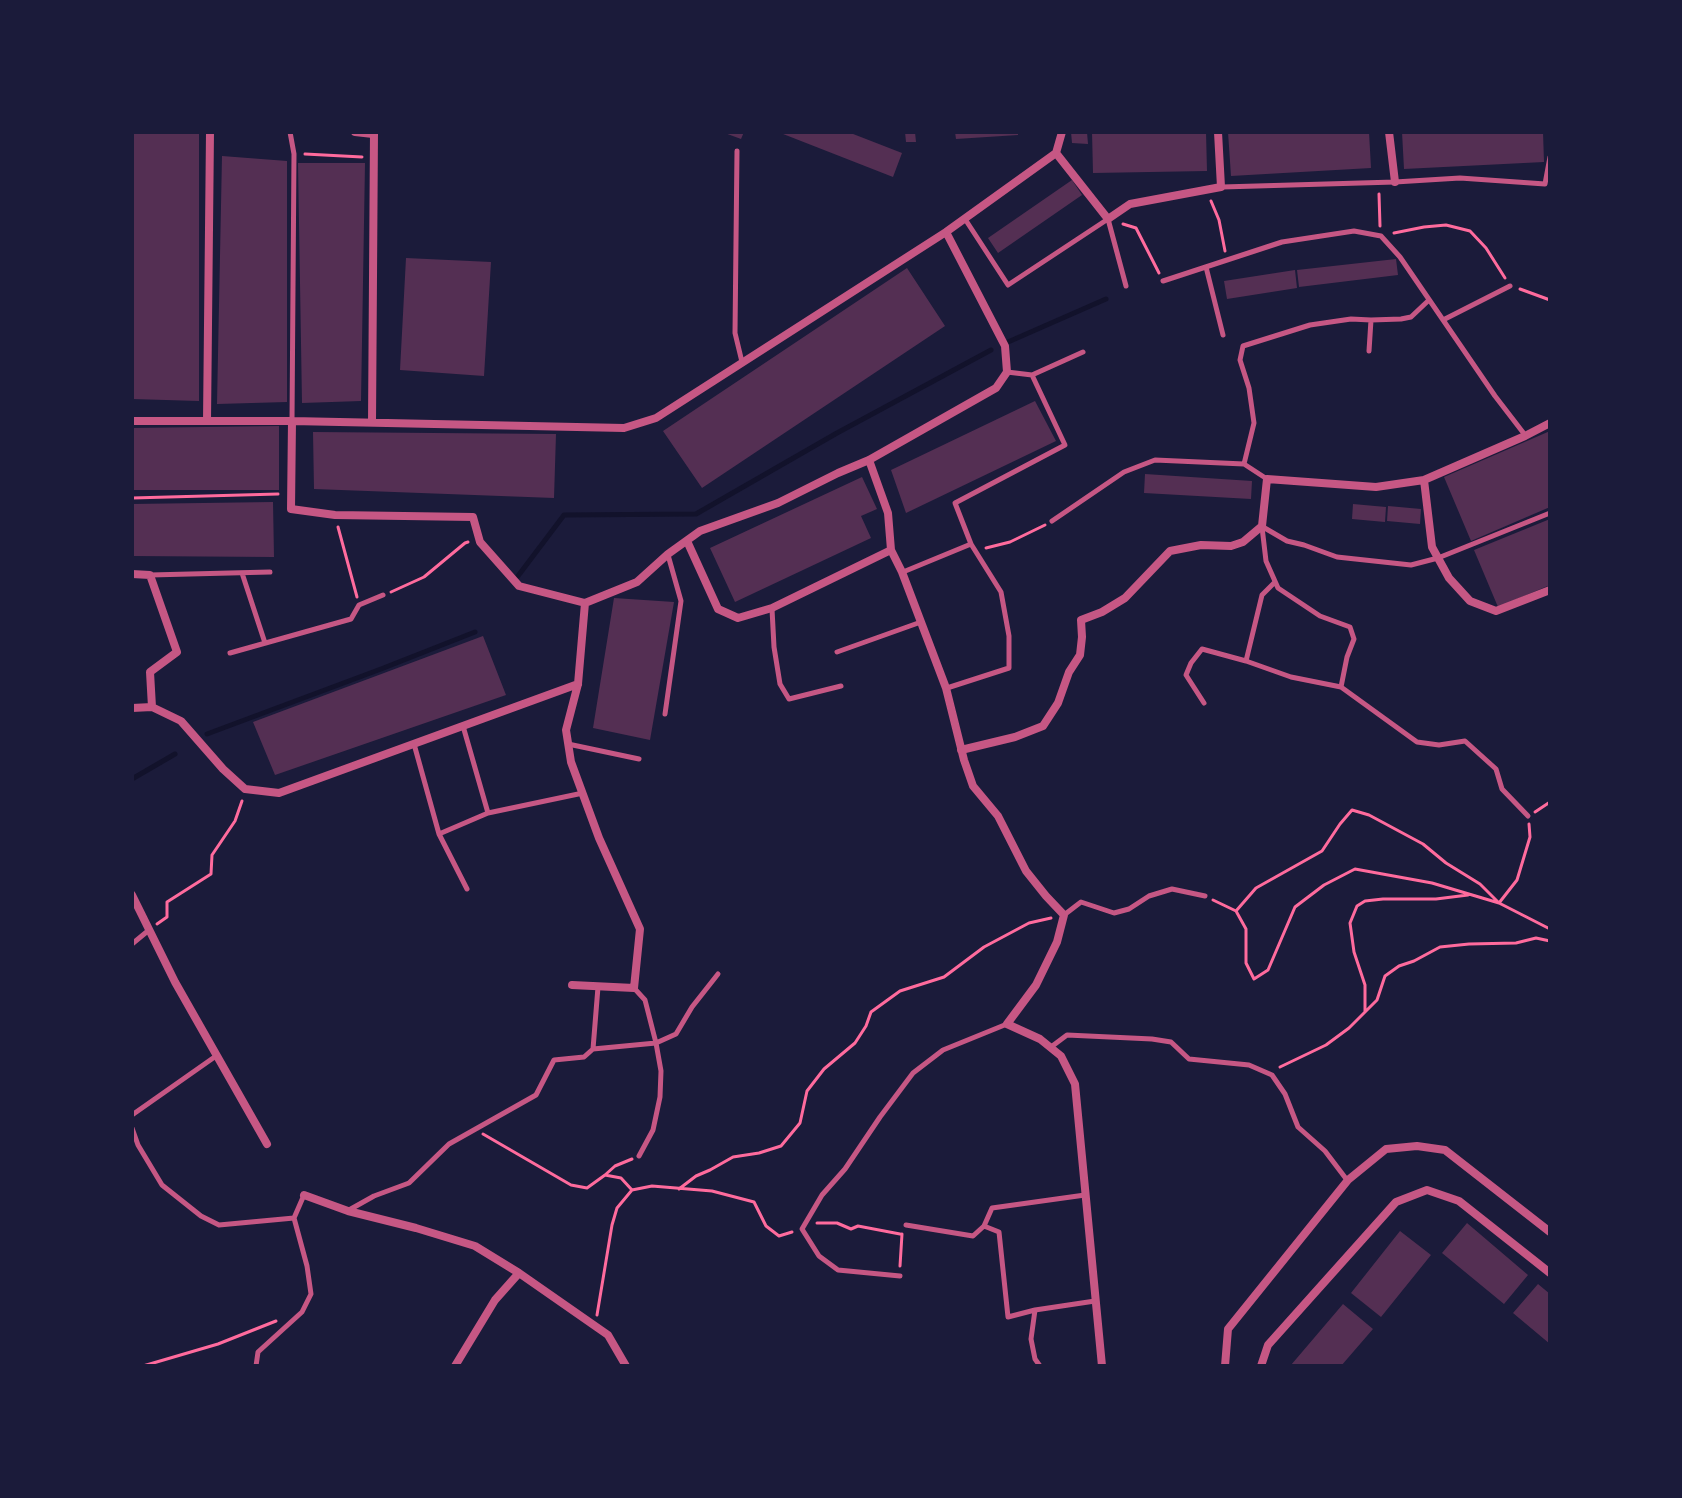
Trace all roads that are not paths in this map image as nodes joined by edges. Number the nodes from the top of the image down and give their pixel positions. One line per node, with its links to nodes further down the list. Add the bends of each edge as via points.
1 (210, 132): 30 (street)
2 (290, 132): 31 (lane)
3 (355, 132): 7 (street)
4 (1062, 132): 9 (street)
5 (1218, 132): 12 (street)
6 (1389, 132): 11 (street)
7 (373, 133): 32 (street)
8 (737, 151): 26 (lane, via 735,333)
9 (1056, 153): 13 (street); 14 (street)
10 (1550, 157): 11 (lane, via 1545,184 1460,178)
11 (1395, 182): 12 (lane)
12 (1221, 187): 14 (street, via 1130,204)
13 (964, 219): 14 (lane, via 1008,285); 15 (street)
14 (1108, 219): 18 (lane)
15 (946, 232): 26 (street); 27 (street, via 1005,346)
16 (1206, 267): 17 (lane); 20 (lane, via 1282,242 1354,231 1381,236); 23 (lane)
17 (1163, 281)
18 (1126, 286)
19 (1510, 286): 22 (lane)
20 (1429, 300): 21 (lane, via 1411,317); 22 (lane)
21 (1371, 320): 24 (lane); 36 (lane, via 1310,325 1243,346 1240,360 1254,423)
22 (1443, 320): 34 (lane)
23 (1223, 335)
24 (1369, 351)
25 (1083, 352): 28 (lane)
26 (743, 363): 32 (street, via 656,418 624,428)
27 (1007, 372): 28 (lane); 35 (street, via 996,388)
28 (1032, 375): 43 (lane, via 1065,445 955,503)
29 (132, 421): 30 (street)
30 (207, 421): 31 (street)
31 (292, 421): 32 (street); 55 (street, via 291,509 335,515 473,517 480,542 519,586)
32 (372, 422)
33 (1550, 423): 34 (street)
34 (1525, 436): 38 (street)
35 (869, 460): 42 (street); 44 (street, via 888,513)
36 (1244, 464): 37 (lane); 40 (lane, via 1155,460 1124,472)
37 (1267, 479): 38 (street, via 1376,487); 41 (street)
38 (1424, 480): 46 (street)
39 (1550, 513): 46 (lane)
40 (1052, 521)
41 (1262, 526): 46 (lane, via 1287,541 1337,557 1411,565); 52 (lane, via 1266,561); 73 (street, via 1231,546 1170,551 1125,598 1081,620 1080,655 1043,726)
42 (687, 541): 45 (street); 56 (street, via 718,609 738,618)
43 (971, 544): 48 (lane); 65 (lane, via 1001,592 1009,668)
44 (891, 550): 48 (street); 56 (street)
45 (668, 554): 55 (street, via 637,582); 69 (lane, via 681,601)
46 (1438, 558): 53 (street, via 1470,601 1496,611)
47 (270, 572): 49 (lane)
48 (902, 572): 57 (street)
49 (242, 573): 51 (lane); 58 (lane)
50 (132, 574): 51 (street)
51 (150, 575): 67 (street, via 177,652 150,672)
52 (1275, 582): 61 (lane, via 1262,595); 64 (lane, via 1320,616 1350,627 1354,639)
53 (1550, 590)
54 (383, 595): 58 (lane, via 359,605 351,619)
55 (585, 603): 62 (street)
56 (772, 608): 63 (lane, via 780,684 789,699)
57 (921, 622): 59 (lane); 65 (street)
58 (265, 643): 60 (lane)
59 (837, 652)
60 (230, 653)
61 (1246, 661): 64 (lane); 66 (lane, via 1202,649 1186,675)
62 (578, 684): 70 (street); 72 (street, via 566,730)
63 (841, 686)
64 (1341, 687): 77 (lane, via 1417,742 1465,741 1496,769 1502,789)
65 (946, 688): 73 (street)
66 (1204, 703)
67 (152, 707): 68 (street); 71 (street, via 181,721 245,789 279,793)
68 (132, 708)
69 (665, 714)
70 (463, 726): 71 (street); 76 (lane)
71 (414, 744): 78 (lane)
72 (568, 744): 74 (lane); 75 (street)
73 (961, 750): 82 (street, via 973,786 998,816 1026,871)
74 (639, 759)
75 (583, 793): 76 (lane); 88 (street, via 640,929)
76 (488, 813): 78 (lane)
77 (1528, 816)
78 (439, 834): 79 (lane)
79 (467, 889)
80 (132, 895): 83 (street)
81 (1205, 896): 82 (lane, via 1172,889 1114,913 1081,902)
82 (1064, 915): 89 (street, via 1036,985)
83 (149, 930): 84 (lane); 93 (street)
84 (132, 944)
85 (718, 974): 90 (lane, via 676,1034)
86 (572, 985): 87 (street)
87 (598, 987): 88 (street); 92 (lane)
88 (634, 988): 90 (lane, via 645,1000)
89 (1007, 1024): 91 (street); 108 (lane, via 943,1050 913,1073 802,1229 819,1256 838,1270)
90 (656, 1043): 92 (lane); 97 (lane, via 660,1097 653,1130)
91 (1050, 1048): 98 (lane, via 1067,1035 1152,1039 1171,1042 1189,1059 1249,1065 1272,1075 1298,1127); 100 (street, via 1061,1056 1075,1084)
92 (593, 1049): 101 (lane, via 584,1057 554,1060 536,1095 449,1144 409,1183)
93 (216, 1056): 94 (lane); 96 (street)
94 (132, 1115)
95 (132, 1128): 102 (lane, via 162,1185 201,1216 219,1225)
96 (267, 1144)
97 (639, 1156)
98 (1348, 1180): 105 (street, via 1386,1149 1445,1150); 116 (street, via 1228,1329)
99 (304, 1195): 101 (street); 102 (lane)
100 (1086, 1195): 104 (lane, via 992,1208); 109 (street)
101 (348, 1211): 106 (street, via 475,1246)
102 (294, 1218): 111 (lane, via 311,1294 302,1312 258,1352)
103 (906, 1225): 104 (lane, via 973,1236)
104 (984, 1226): 110 (lane, via 999,1232 1008,1317)
105 (1550, 1232)
106 (519, 1273): 112 (street, via 495,1300); 113 (street, via 608,1335)
107 (1550, 1273): 117 (street, via 1459,1201 1427,1190 1396,1202 1268,1345)
108 (900, 1276)
109 (1096, 1300): 110 (lane); 115 (street)
110 (1035, 1310): 114 (lane, via 1031,1339)
111 (256, 1366)
112 (455, 1366)
113 (626, 1366)
114 (1040, 1366)
115 (1102, 1366)
116 (1225, 1366)
117 (1261, 1366)

